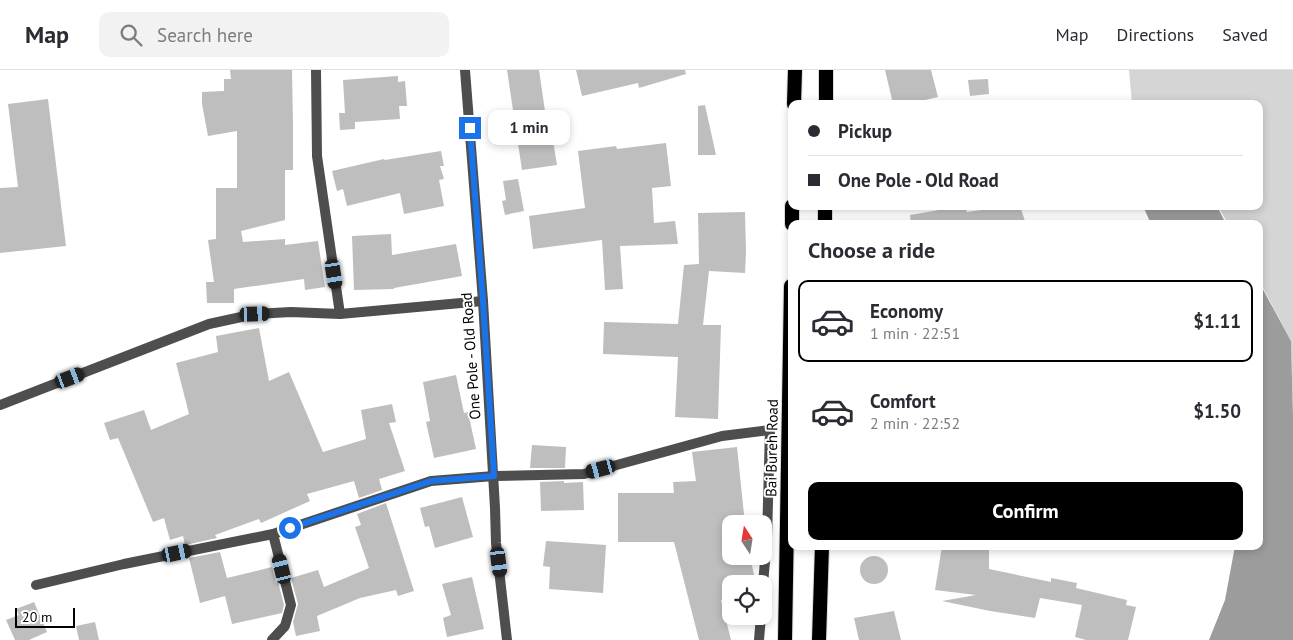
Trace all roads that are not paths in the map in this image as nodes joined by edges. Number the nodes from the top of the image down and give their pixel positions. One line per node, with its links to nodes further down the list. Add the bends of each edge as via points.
1 (316, 70): 8 (street, via 316,156)
2 (465, 70): 7 (street, One Pole - Old Road)
3 (795, 70): 5 (highway)
4 (826, 70): 6 (highway)
5 (794, 100)
6 (826, 100)
7 (483, 301): 8 (street); 11 (street, One Pole - Old Road)
8 (340, 314): 9 (street, via 255,314 209,324)
9 (0, 405)
10 (788, 463): 20 (highway, Bai Bureh Road)
11 (494, 476): 12 (street, via 431,481); 14 (street, via 584,474 722,436 770,430); 18 (street, One Pole - Old Road, via 496,543)
12 (273, 534): 15 (street); 17 (street, via 291,605 284,626)
13 (822, 550): 21 (highway)
14 (765, 575)
15 (36, 585)
16 (760, 625): 19 (street)
17 (272, 640)
18 (507, 640)
19 (759, 640)
20 (785, 640)
21 (820, 640)

